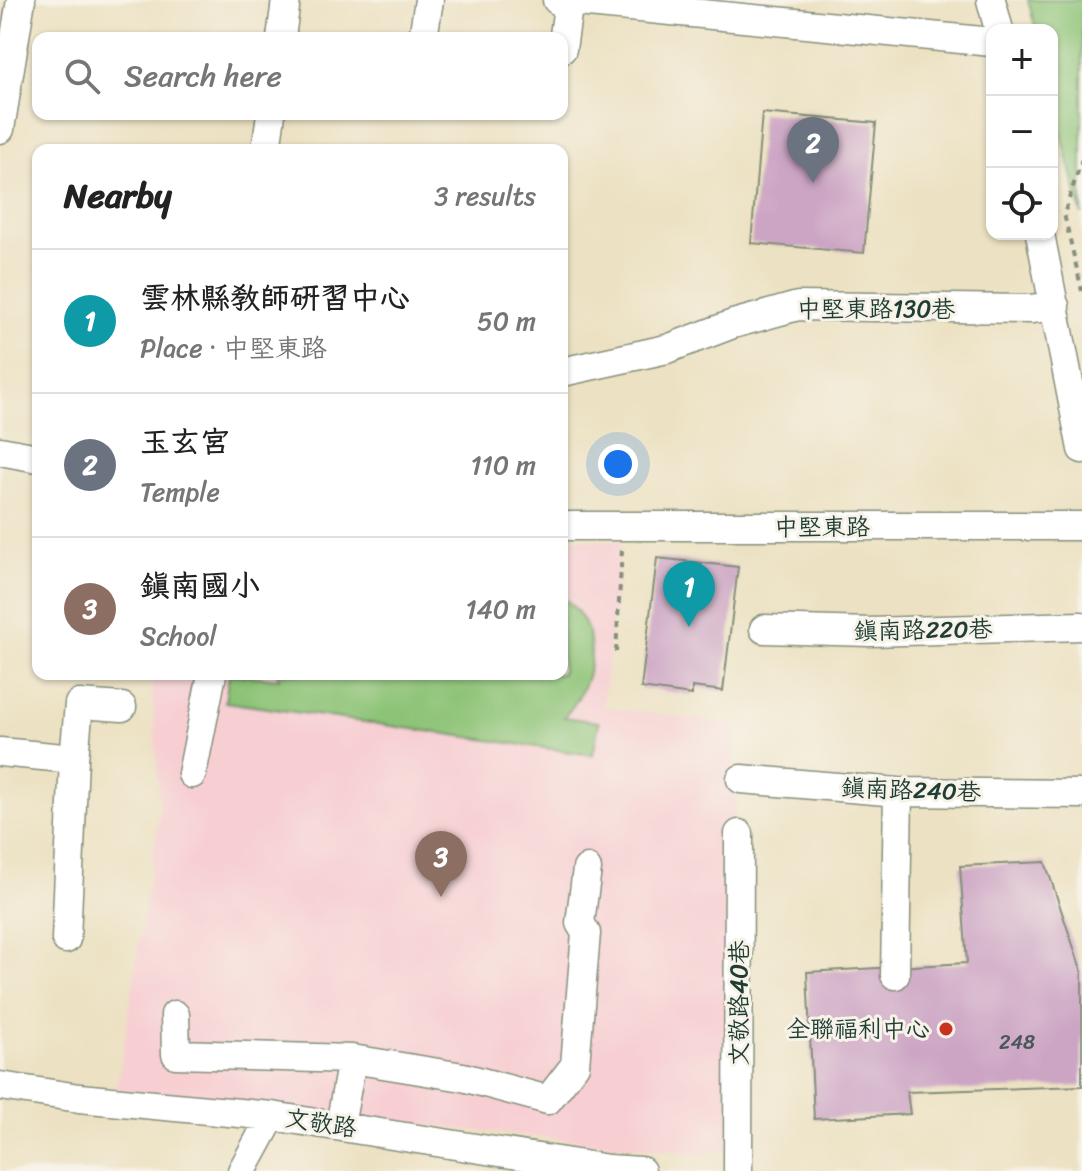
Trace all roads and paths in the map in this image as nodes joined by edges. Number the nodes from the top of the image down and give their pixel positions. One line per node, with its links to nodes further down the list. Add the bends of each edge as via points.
1 (21, 0): 12 (street)
2 (286, 0): 7 (street)
3 (429, 0): 8 (street)
4 (991, 0): 6 (street)
5 (565, 1): 9 (street); 10 (street)
6 (997, 24)
7 (282, 32)
8 (424, 32)
9 (563, 32)
10 (986, 41)
11 (270, 120): 13 (street)
12 (0, 129)
13 (267, 144)
14 (1082, 159): 16 (path, via 1064,214)
15 (1041, 240): 17 (street)
16 (1082, 291)
17 (1055, 306): 18 (street, 中堅東路130巷, via 798,306 667,349); 19 (street)
18 (568, 371)
19 (1082, 449)
20 (0, 451): 21 (street)
21 (32, 457)
22 (568, 526): 24 (street, 中堅東路)
23 (1082, 526): 24 (street, 中堅東路)
24 (623, 527): 27 (path)
25 (1082, 626): 26 (street, 鎮南路220巷)
26 (764, 629)
27 (616, 652)
28 (211, 680): 32 (street)
29 (122, 707): 31 (street, via 79,704)
30 (0, 752): 31 (street)
31 (74, 759): 38 (street)
32 (192, 774)
33 (741, 779): 34 (street, 鎮南路240巷)
34 (898, 792): 35 (street, 鎮南路240巷); 39 (street)
35 (1082, 794)
36 (739, 834): 47 (street, 文敬路40巷)
37 (587, 869): 41 (street, via 575,1065 548,1100 463,1077)
38 (66, 939)
39 (895, 975)
40 (175, 1015): 41 (street, via 176,1054)
41 (352, 1059): 44 (street)
42 (0, 1086): 43 (street, 文敬路)
43 (272, 1116): 44 (street, 文敬路); 45 (street)
44 (340, 1126): 46 (street, 文敬路)
45 (242, 1171)
46 (641, 1171)
47 (738, 1171)

